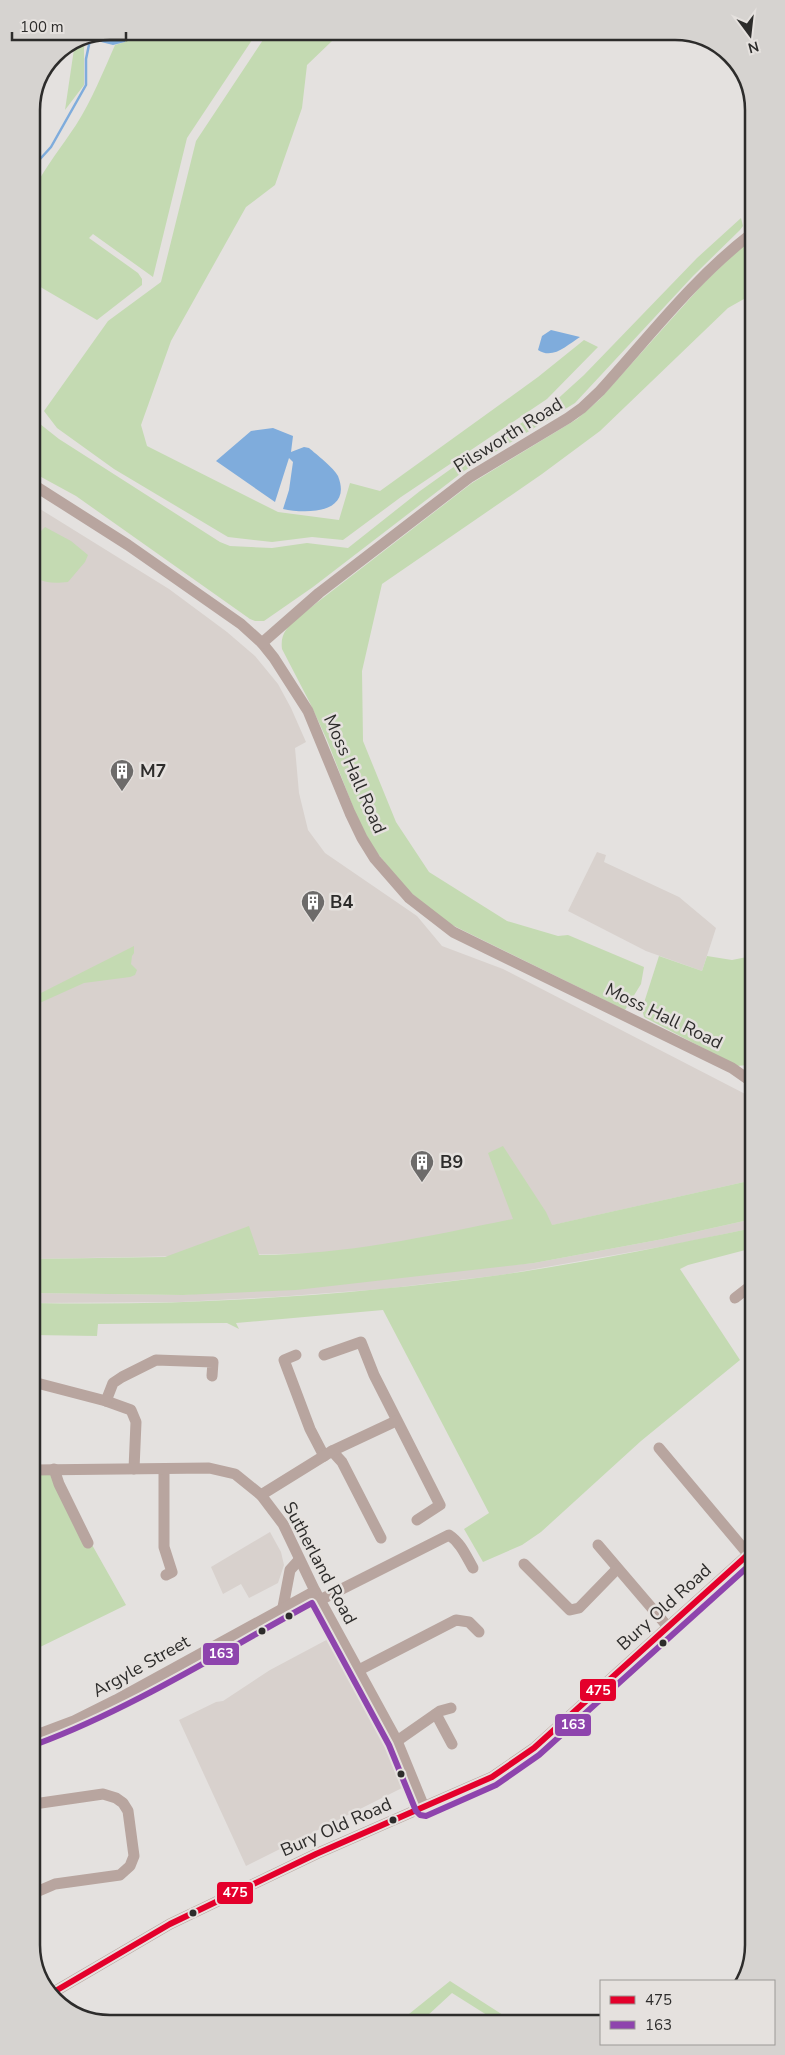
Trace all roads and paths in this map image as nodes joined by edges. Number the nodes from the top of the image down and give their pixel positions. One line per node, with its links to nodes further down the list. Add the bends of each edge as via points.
1 (745, 239): 3 (street, Pilsworth Road, via 704,276 582,408 470,478 319,594)
2 (40, 489): 3 (street, Moss Hall Road, via 128,544 241,624)
3 (262, 643): 4 (street, Moss Hall Road, via 308,712 362,838 391,880 409,898 453,932)
4 (745, 1077)
5 (745, 1290): 6 (street)
6 (735, 1298)
7 (324, 1355): 12 (street, via 361,1342)
8 (296, 1356): 14 (street, via 284,1360 310,1430)
9 (212, 1376): 11 (street, via 213,1362 156,1360 113,1383)
10 (40, 1384): 11 (street)
11 (106, 1401): 17 (street, via 131,1410 136,1422)
12 (396, 1421): 14 (street); 20 (street, via 440,1505)
13 (659, 1448): 24 (street)
14 (328, 1454): 19 (street); 21 (street, via 342,1462)
15 (164, 1468): 17 (street, Sutherland Road); 19 (street, Sutherland Road, via 210,1468 235,1474); 30 (street, via 164,1547 172,1572)
16 (54, 1469): 17 (street, Sutherland Road); 18 (street, Sutherland Road); 22 (street)
17 (134, 1469)
18 (40, 1470)
19 (262, 1495): 26 (street, Sutherland Road, via 283,1524)
20 (417, 1520)
21 (382, 1538)
22 (88, 1542)
23 (598, 1545): 29 (street)
24 (745, 1545)
25 (745, 1557): 33 (street, Bury Old Road)
26 (299, 1560): 31 (street, Sutherland Road); 32 (street, via 290,1570)
27 (524, 1564): 29 (street, via 570,1610 579,1608)
28 (472, 1568): 31 (street, Argyle Street, via 461,1547 448,1535)
29 (617, 1569): 33 (street)
30 (166, 1575)
31 (317, 1596): 32 (street, Argyle Street); 35 (street, Sutherland Road)
32 (283, 1607): 38 (street, Argyle Street, via 116,1700)
33 (668, 1627): 42 (street, Bury Old Road, via 510,1766 492,1778)
34 (479, 1632): 35 (street, via 468,1622 447,1618)
35 (357, 1671): 39 (street, Sutherland Road)
36 (451, 1708): 37 (street)
37 (436, 1714): 39 (street); 40 (street)
38 (40, 1734)
39 (397, 1740): 42 (street, Sutherland Road)
40 (452, 1744)
41 (40, 1803): 43 (street, via 103,1794 116,1798 128,1811 134,1856 129,1874 54,1884)
42 (424, 1807): 44 (street, Bury Old Road, via 170,1924)
43 (40, 1890)
44 (57, 1990)

